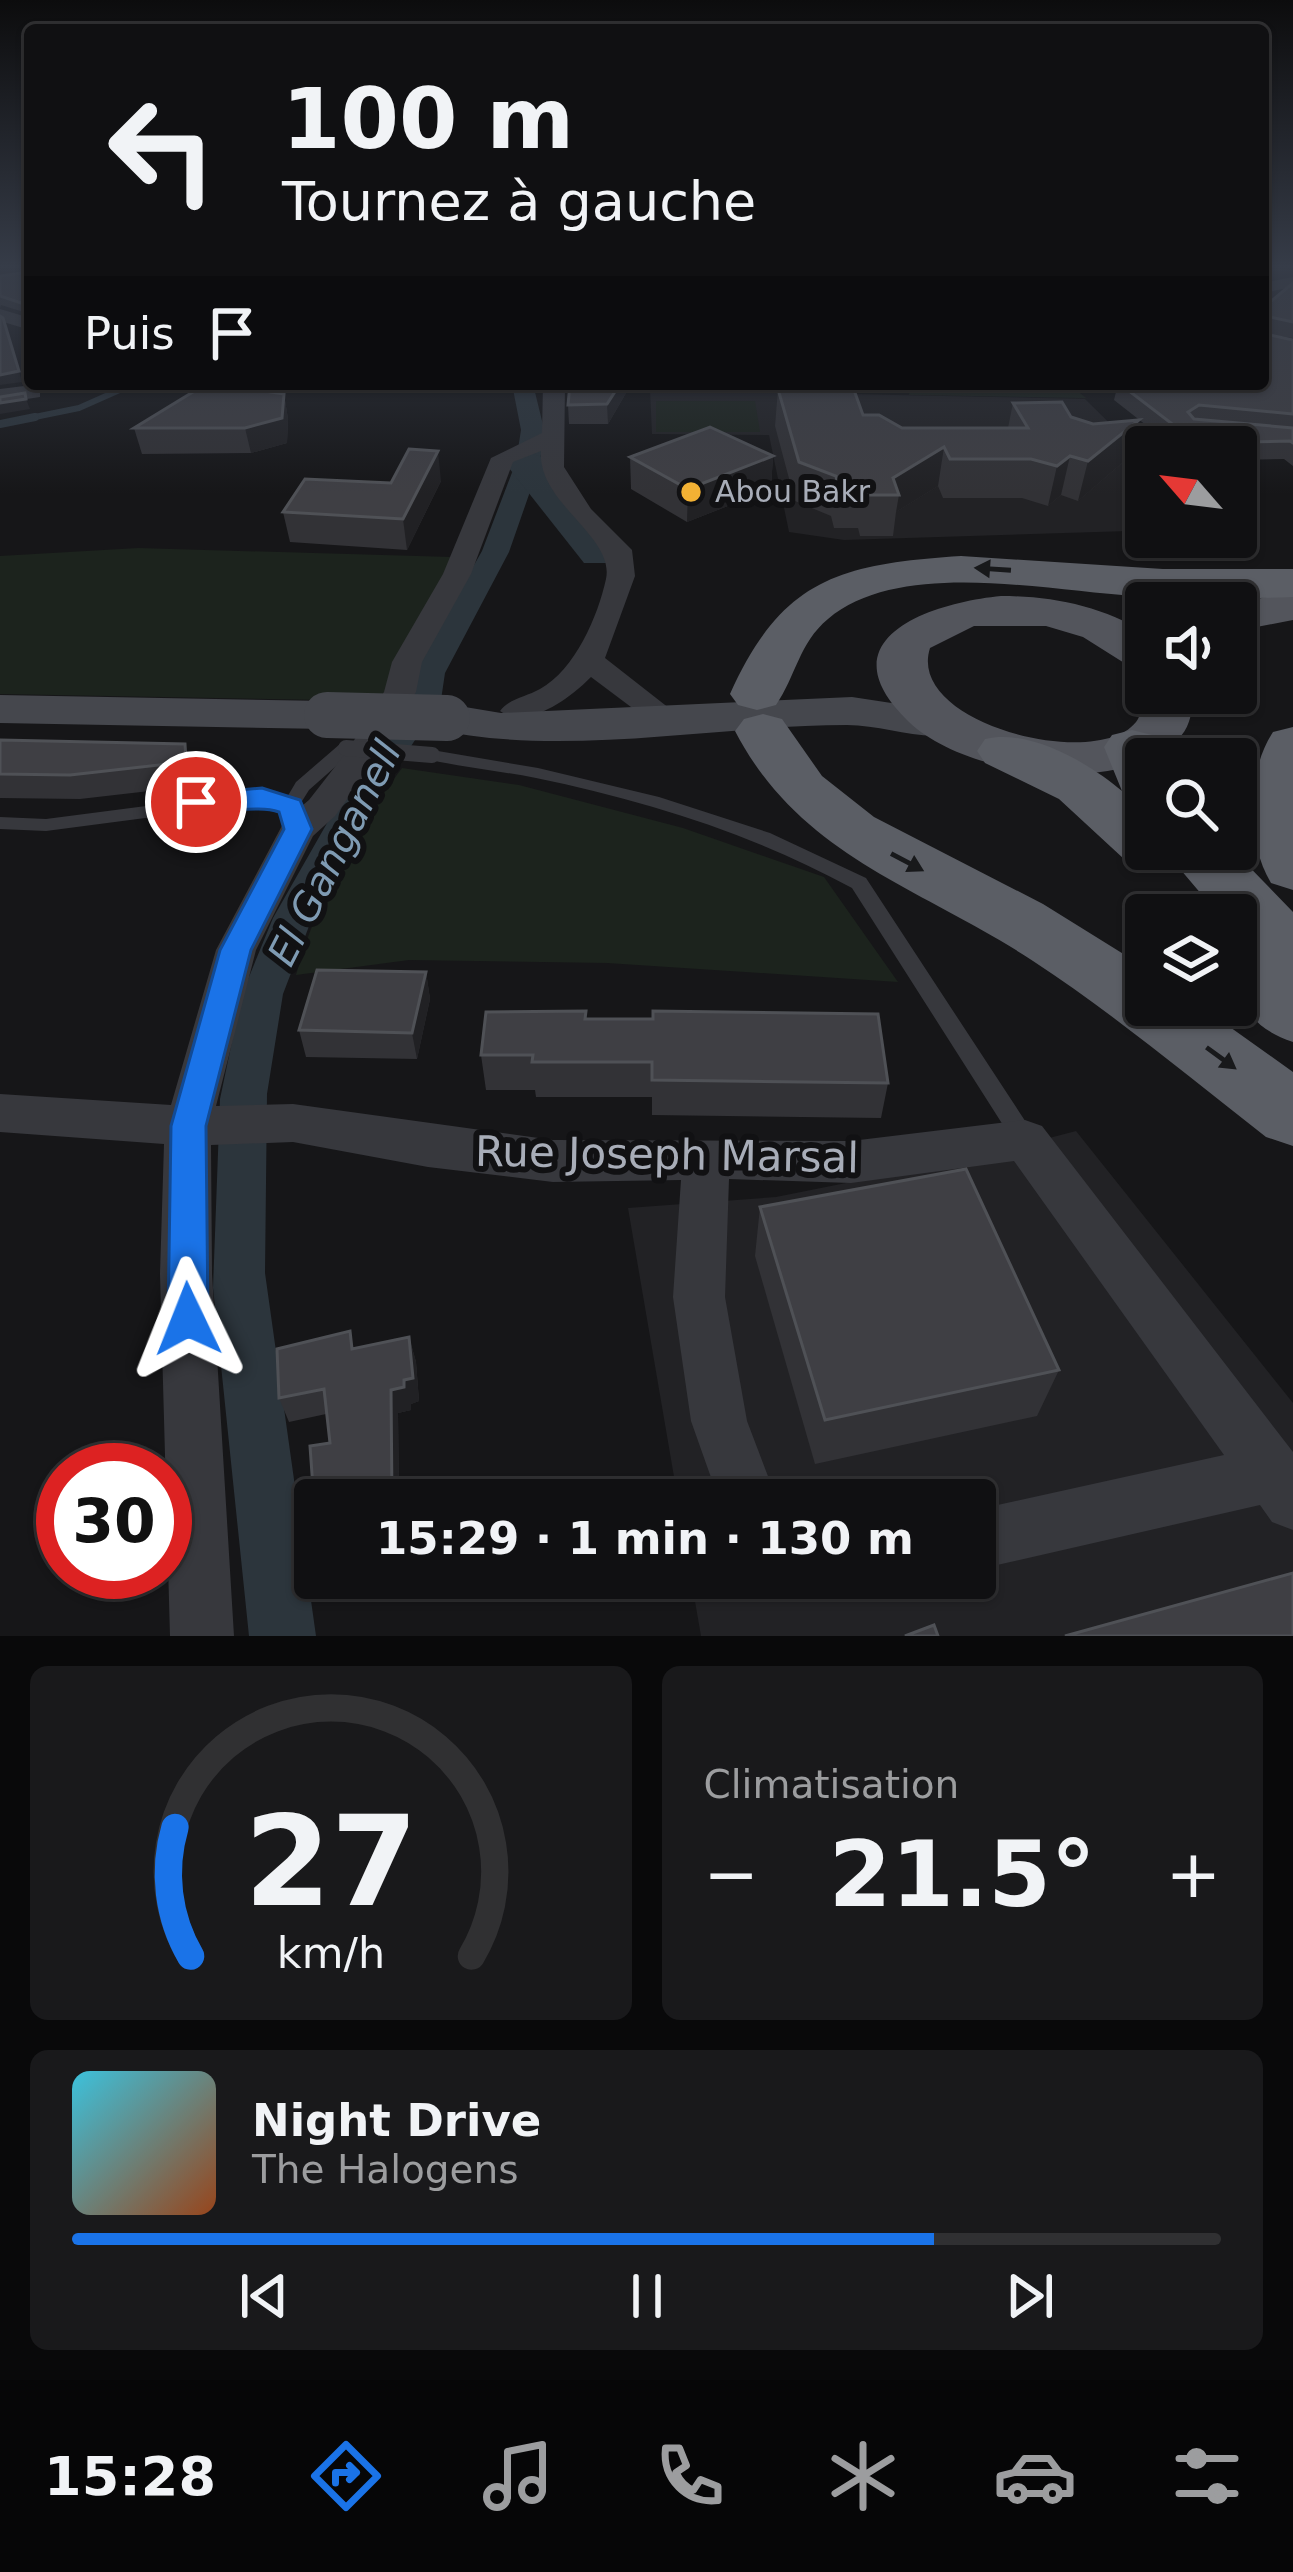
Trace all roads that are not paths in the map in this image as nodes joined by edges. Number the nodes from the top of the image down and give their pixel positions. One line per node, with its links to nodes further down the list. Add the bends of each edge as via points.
1 (554, 390): 4 (street)
2 (32, 392): 3 (street)
3 (0, 396)
4 (550, 439): 13 (street, via 552,467 581,514 618,550 621,575); 25 (street, via 499,466 457,574 406,662 400,692 322,808)
5 (1293, 583): 16 (highway, one-way to 16, via 1200,587 981,566 886,576 801,615 765,661)
6 (1293, 606): 7 (main road)
7 (1257, 612)
8 (1089, 623): 9 (main road); 12 (main road); 14 (main road, via 1008,608 952,616 914,638)
9 (1125, 626)
10 (1293, 630): 11 (main road)
11 (1257, 636)
12 (1125, 644)
13 (589, 661): 17 (street, via 556,694); 18 (street)
14 (902, 672): 16 (main road); 19 (main road)
15 (0, 709): 20 (main road)
16 (783, 710): 18 (main road); 19 (main road); 21 (main road); 31 (highway, one-way to 31, via 777,763 807,800)
17 (516, 711): 18 (main road); 21 (main road)
18 (658, 712)
19 (941, 723): 23 (main road)
20 (336, 731): 21 (main road, bridge); 25 (lane, via 302,786)
21 (440, 737): 37 (lane, via 500,764 817,858 859,884)
22 (1293, 743): 30 (highway)
23 (1005, 751): 24 (main road); 27 (highway, via 1080,786)
24 (1125, 763)
25 (294, 817): 26 (lane, via 262,796 46,825); 36 (street, via 236,950)
26 (0, 823)
27 (1125, 825)
28 (1201, 870): 30 (highway)
29 (1225, 870): 30 (highway)
30 (1267, 900): 32 (highway)
31 (1125, 991)
32 (1293, 1014)
33 (1174, 1026): 35 (highway, one-way to 35)
34 (0, 1113): 36 (street, Rue Joseph Marsal)
35 (1293, 1114)
36 (198, 1125): 38 (street, Rue Joseph Marsal, via 293,1123 553,1161); 42 (street, via 186,1274)
37 (1025, 1140): 38 (street, Rue Joseph Marsal, via 850,1162); 40 (street)
38 (706, 1160): 39 (street, via 699,1297 719,1421)
39 (740, 1479)
40 (1283, 1487): 41 (street)
41 (996, 1536)
42 (202, 1636)

